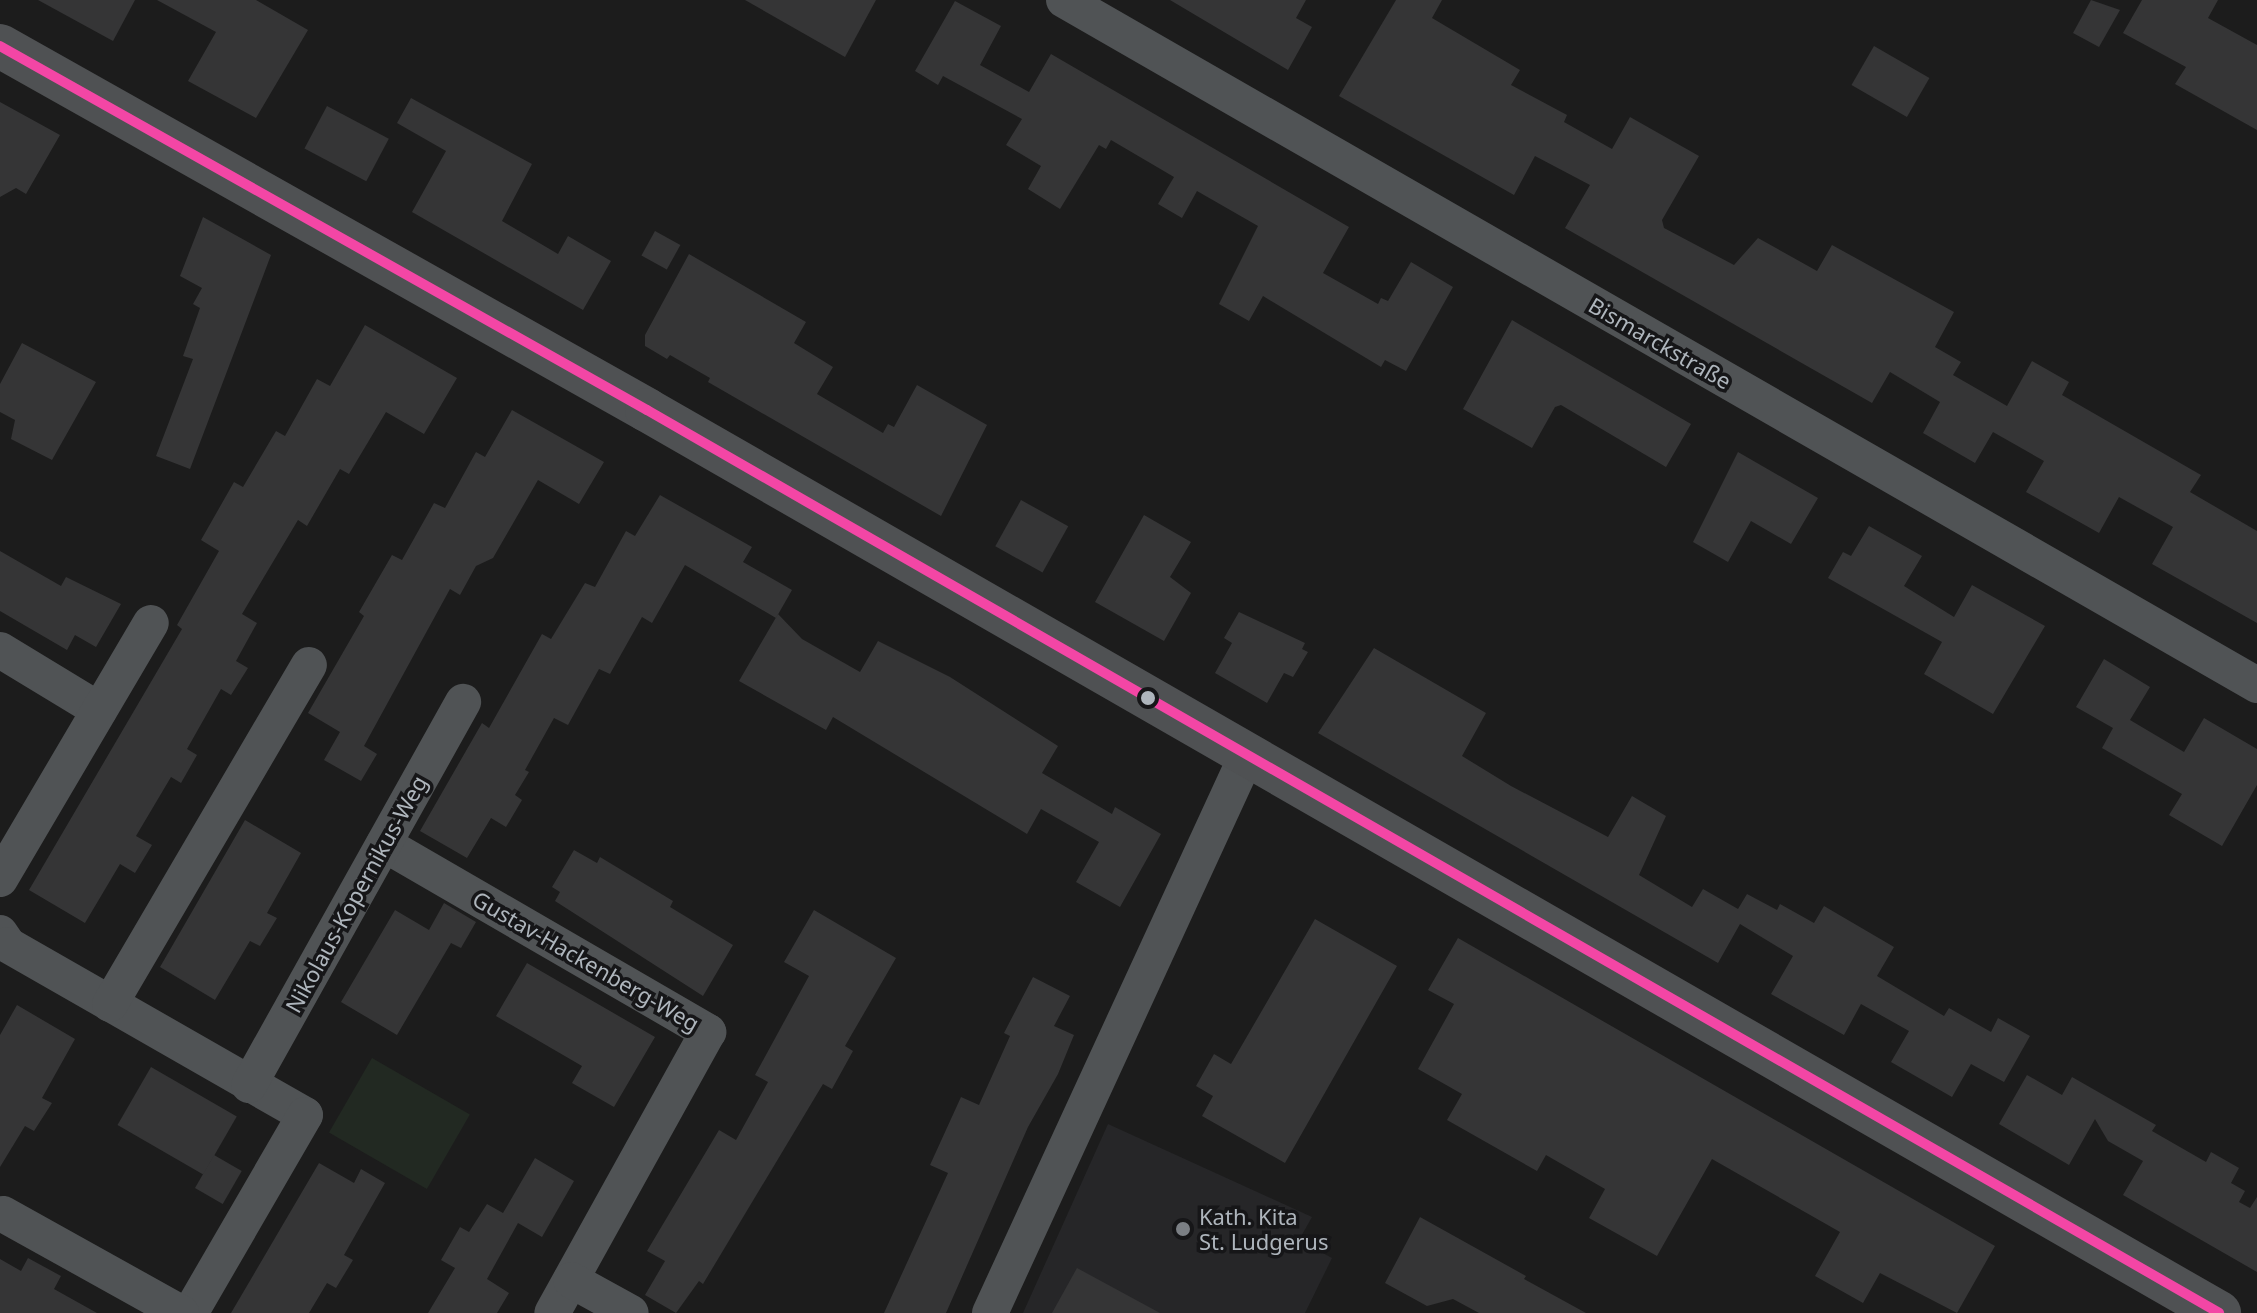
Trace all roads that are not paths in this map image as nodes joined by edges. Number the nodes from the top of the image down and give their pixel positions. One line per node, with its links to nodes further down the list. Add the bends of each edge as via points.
1 (1064, 0): 6 (street, Bismarckstraße)
2 (0, 46): 9 (street)
3 (151, 623): 8 (street)
4 (0, 650): 8 (street)
5 (309, 665): 13 (street)
6 (2257, 685)
7 (463, 702): 10 (street, Nikolaus-Kopernikus-Weg)
8 (99, 710): 11 (street)
9 (1247, 755): 21 (street); 22 (street)
10 (384, 844): 14 (street, Nikolaus-Kopernikus-Weg); 16 (street, Gustav-Hackenberg-Weg, via 708,1032)
11 (0, 879)
12 (3, 946): 13 (street)
13 (110, 1004): 14 (street)
14 (249, 1085): 18 (street, via 305,1115)
15 (3, 1214): 17 (street)
16 (571, 1280): 19 (street, Gustav-Hackenberg-Weg); 20 (street)
17 (181, 1313)
18 (190, 1313)
19 (552, 1313)
20 (631, 1313)
21 (990, 1313)
22 (2219, 1313)

